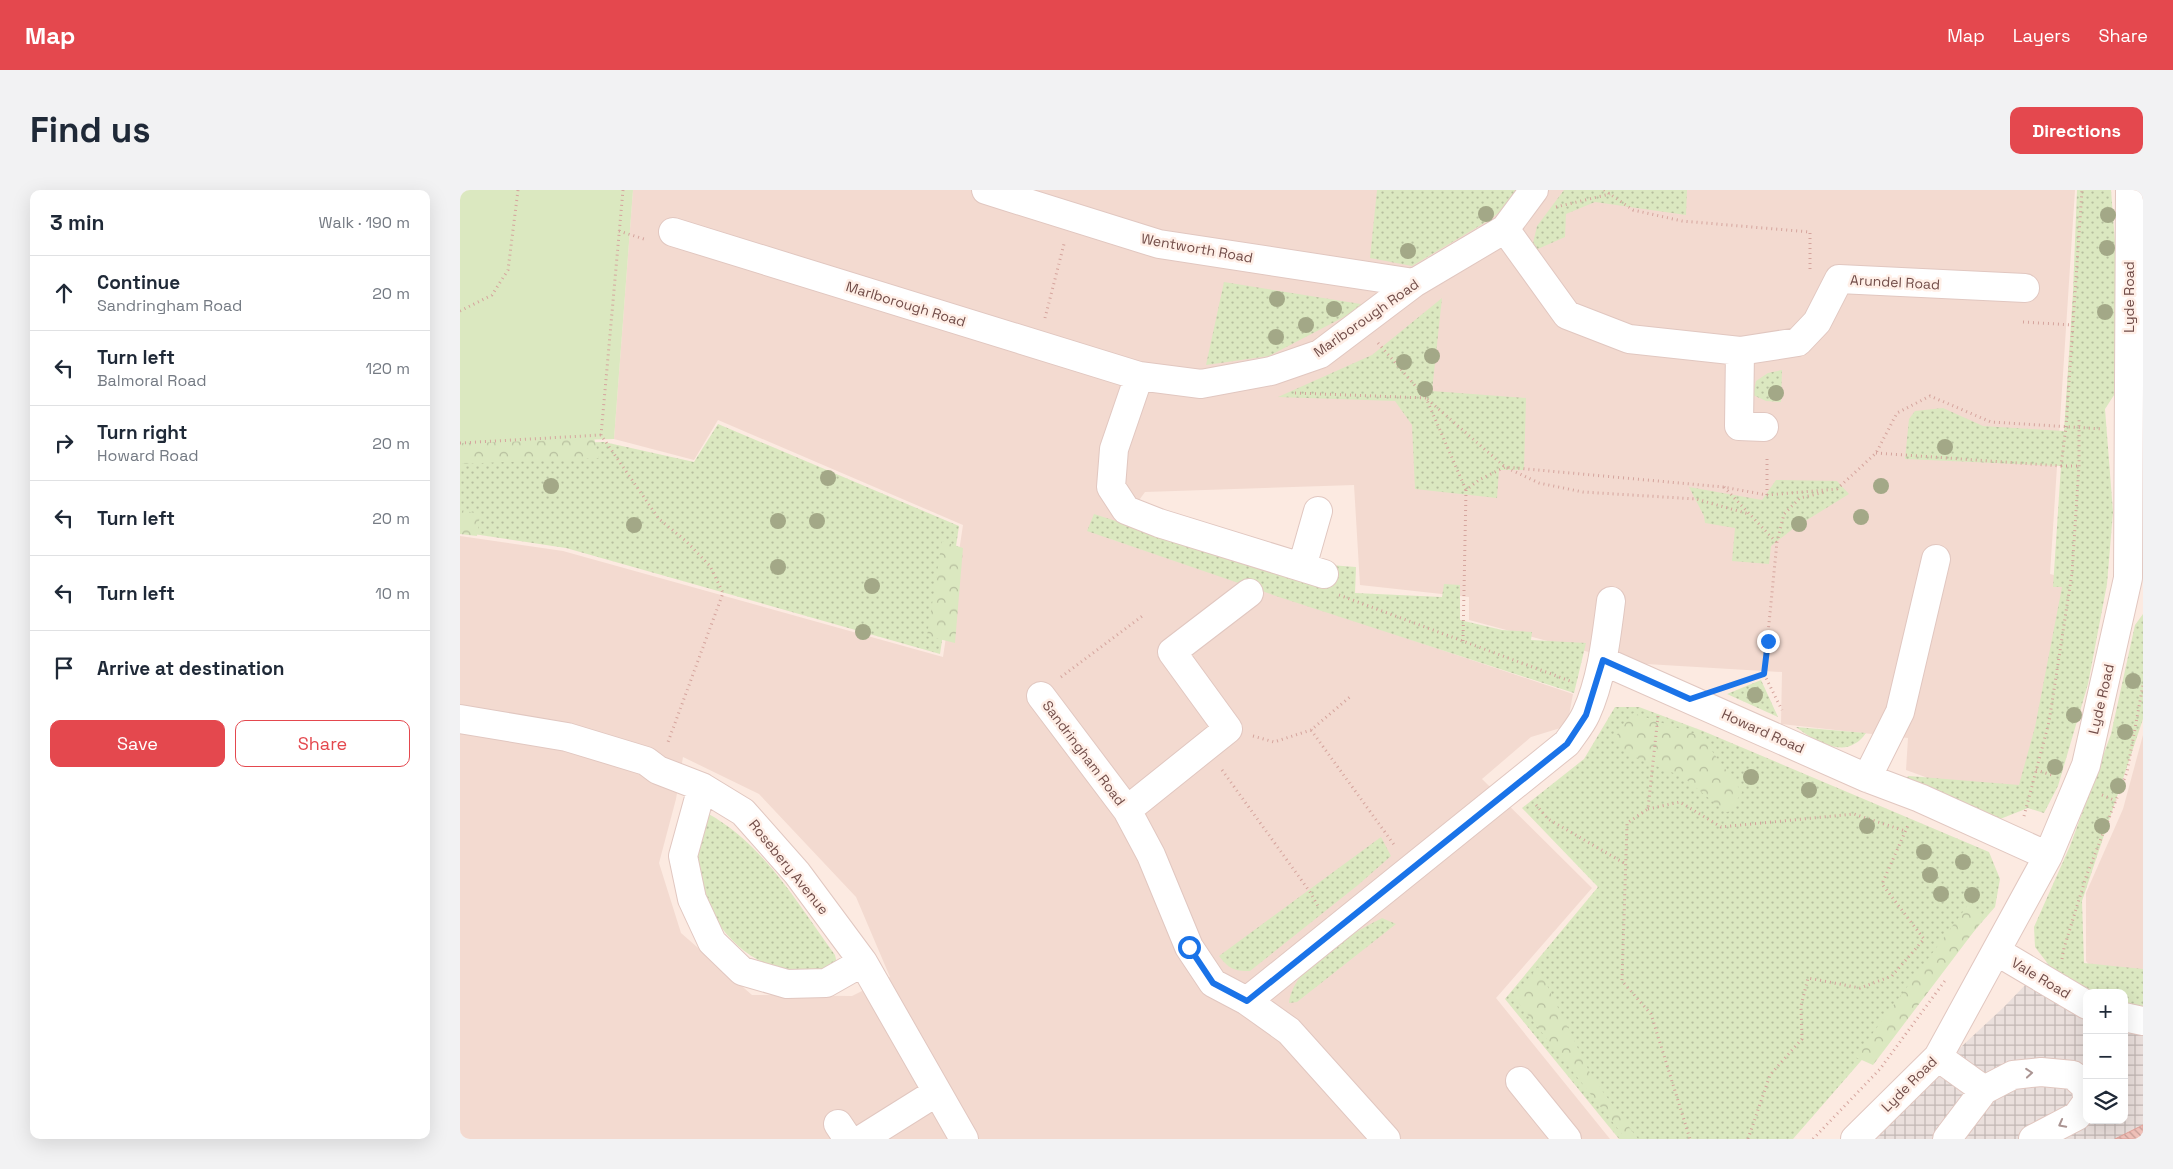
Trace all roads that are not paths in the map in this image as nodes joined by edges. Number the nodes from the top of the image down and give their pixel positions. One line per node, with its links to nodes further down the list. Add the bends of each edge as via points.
1 (986, 190): 6 (street, Wentworth Road, via 1159,244)
2 (1534, 190): 4 (street, Marlborough Road)
3 (2130, 190): 21 (street, Lyde Road, via 2128,578 2086,765)
4 (1509, 223): 6 (street, Marlborough Road); 8 (street, Arundel Road, via 1567,315 1629,339)
5 (673, 232): 9 (street, Marlborough Road)
6 (1414, 283): 9 (street, Marlborough Road, via 1320,354 1257,374 1201,384)
7 (2025, 288): 8 (street, Arundel Road, via 1839,279 1817,322 1798,342)
8 (1740, 350): 10 (street, via 1739,426)
9 (1139, 376): 11 (street, via 1114,449 1111,487 1126,510 1313,570)
10 (1764, 427)
11 (1318, 511)
12 (1936, 559): 18 (street, via 1900,712)
13 (1249, 593): 20 (street, Sandringham Road, via 1172,652 1228,729)
14 (1611, 601): 15 (street)
15 (1603, 660): 18 (street, Howard Road); 24 (street, via 1586,715 1567,744)
16 (1041, 696): 20 (street, Sandringham Road)
17 (460, 718): 19 (street, Rosebery Avenue, via 567,737 646,761 658,770)
18 (1867, 778): 21 (street, Howard Road, via 1920,798)
19 (702, 787): 23 (street, Rosebery Avenue, via 743,812 797,873); 23 (street, via 683,856 692,899 712,942 742,971 787,984 826,983)
20 (1128, 810): 24 (street, Sandringham Road, via 1151,855 1189,947 1213,983)
21 (2048, 856): 22 (street, Lyde Road)
22 (1996, 951): 25 (street, Vale Road); 28 (street, Lyde Road)
23 (863, 962): 32 (street, Rosebery Avenue)
24 (1247, 1001): 36 (street, Sandringham Road, via 1289,1031)
25 (2083, 1003)
26 (2128, 1018): 27 (street)
27 (2143, 1021)
28 (1938, 1057): 31 (street); 38 (street, Lyde Road)
29 (1520, 1081): 37 (street)
30 (2083, 1084): 31 (street, one-way to 30, via 2013,1074 2041,1072 2072,1074)
31 (1984, 1090): 39 (street)
32 (937, 1092): 34 (street); 35 (street, Rosebery Avenue)
33 (2083, 1107): 40 (street, one-way to 40, via 2076,1116)
34 (862, 1139)
35 (964, 1139)
36 (1386, 1139)
37 (1567, 1139)
38 (1855, 1139)
39 (1948, 1139)
40 (2033, 1139)

